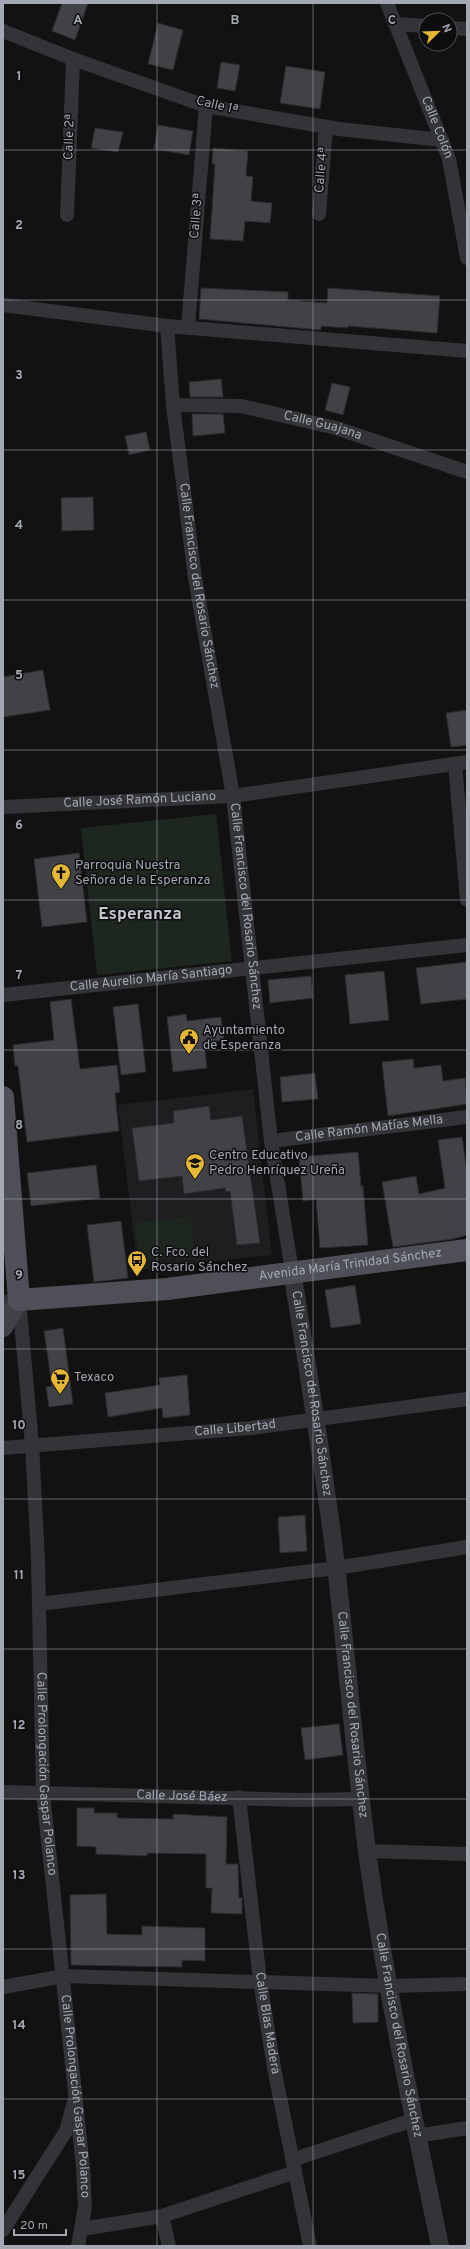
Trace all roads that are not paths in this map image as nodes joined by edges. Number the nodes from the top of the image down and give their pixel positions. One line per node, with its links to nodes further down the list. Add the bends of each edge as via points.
1 (387, 3): 2 (street, Calle Colón)
2 (395, 24): 3 (street); 8 (street, Calle Colón)
3 (418, 25)
4 (3, 31): 5 (street, Calle 1ª)
5 (72, 59): 6 (street, Calle 1ª); 10 (street, Calle 2ª)
6 (206, 106): 7 (street, Calle 1ª); 14 (street, Calle 3ª)
7 (326, 127): 8 (street, Calle 1ª); 9 (street, Calle 4ª)
8 (442, 140): 11 (street, Calle Colón, via 450,159)
9 (319, 214)
10 (67, 215)
11 (467, 258)
12 (3, 304): 13 (street)
13 (167, 326): 14 (street); 16 (street, Calle Francisco del Rosario Sánchez)
14 (188, 327): 15 (street)
15 (467, 351)
16 (173, 405): 17 (street, Calle Guajana, via 249,408 336,428); 19 (street, Calle Francisco del Rosario Sánchez, via 196,578)
17 (467, 472)
18 (461, 763): 19 (street, Calle José Ramón Luciano); 21 (street)
19 (233, 796): 20 (street, Calle José Ramón Luciano); 23 (street, Calle Francisco del Rosario Sánchez)
20 (3, 807)
21 (467, 900)
22 (467, 945): 23 (street, Calle Aurelio María Santiago)
23 (251, 967): 24 (street, Calle Aurelio María Santiago); 27 (street, Calle Francisco del Rosario Sánchez)
24 (3, 995)
25 (3, 1097): 30 (main road)
26 (467, 1117): 27 (street, Calle Ramón Matías Mella)
27 (271, 1141): 29 (street, Calle Francisco del Rosario Sánchez)
28 (467, 1250): 29 (main road, Avenida María Trinidad Sánchez)
29 (292, 1271): 30 (main road, Avenida María Trinidad Sánchez, via 166,1288); 33 (street, Calle Francisco del Rosario Sánchez)
30 (11, 1301): 31 (main road); 34 (street, Calle Prolongación Gaspar Polanco)
31 (3, 1327)
32 (467, 1399): 33 (street, Calle Libertad)
33 (317, 1419): 34 (street, Calle Libertad, via 251,1428); 37 (street, Calle Francisco del Rosario Sánchez)
34 (32, 1444): 35 (street, Calle Libertad); 38 (street, Calle Prolongación Gaspar Polanco)
35 (3, 1448)
36 (467, 1547): 37 (street)
37 (336, 1568): 38 (street); 42 (street, Calle Francisco del Rosario Sánchez, via 353,1745)
38 (39, 1604): 40 (street, Calle Prolongación Gaspar Polanco)
39 (3, 1792): 40 (street, Calle José Báez)
40 (43, 1794): 41 (street, Calle José Báez); 45 (street, Calle Prolongación Gaspar Polanco)
41 (239, 1797): 42 (street, Calle José Báez, via 300,1800); 46 (street, Calle Blas Madera)
42 (362, 1799): 43 (street, Calle Francisco del Rosario Sánchez)
43 (367, 1851): 44 (street); 48 (street, Calle Francisco del Rosario Sánchez)
44 (467, 1854)
45 (64, 1976): 46 (street); 49 (street); 50 (street, Calle Prolongación Gaspar Polanco)
46 (260, 1980): 48 (street); 53 (street, Calle Blas Madera, via 274,2068)
47 (467, 1984): 48 (street)
48 (388, 1986): 51 (street, Calle Francisco del Rosario Sánchez)
49 (3, 1987)
50 (76, 2094): 55 (street, Calle Prolongación Gaspar Polanco, via 85,2207); 56 (street, via 66,2131)
51 (415, 2128): 52 (street); 53 (street); 60 (street, Calle Francisco del Rosario Sánchez)
52 (467, 2128)
53 (294, 2166): 54 (street); 59 (street, Calle Blas Madera)
54 (162, 2216): 55 (street); 58 (street)
55 (82, 2229): 57 (street, Calle Prolongación Gaspar Polanco)
56 (3, 2230)
57 (78, 2246)
58 (169, 2246)
59 (310, 2246)
60 (440, 2246)

